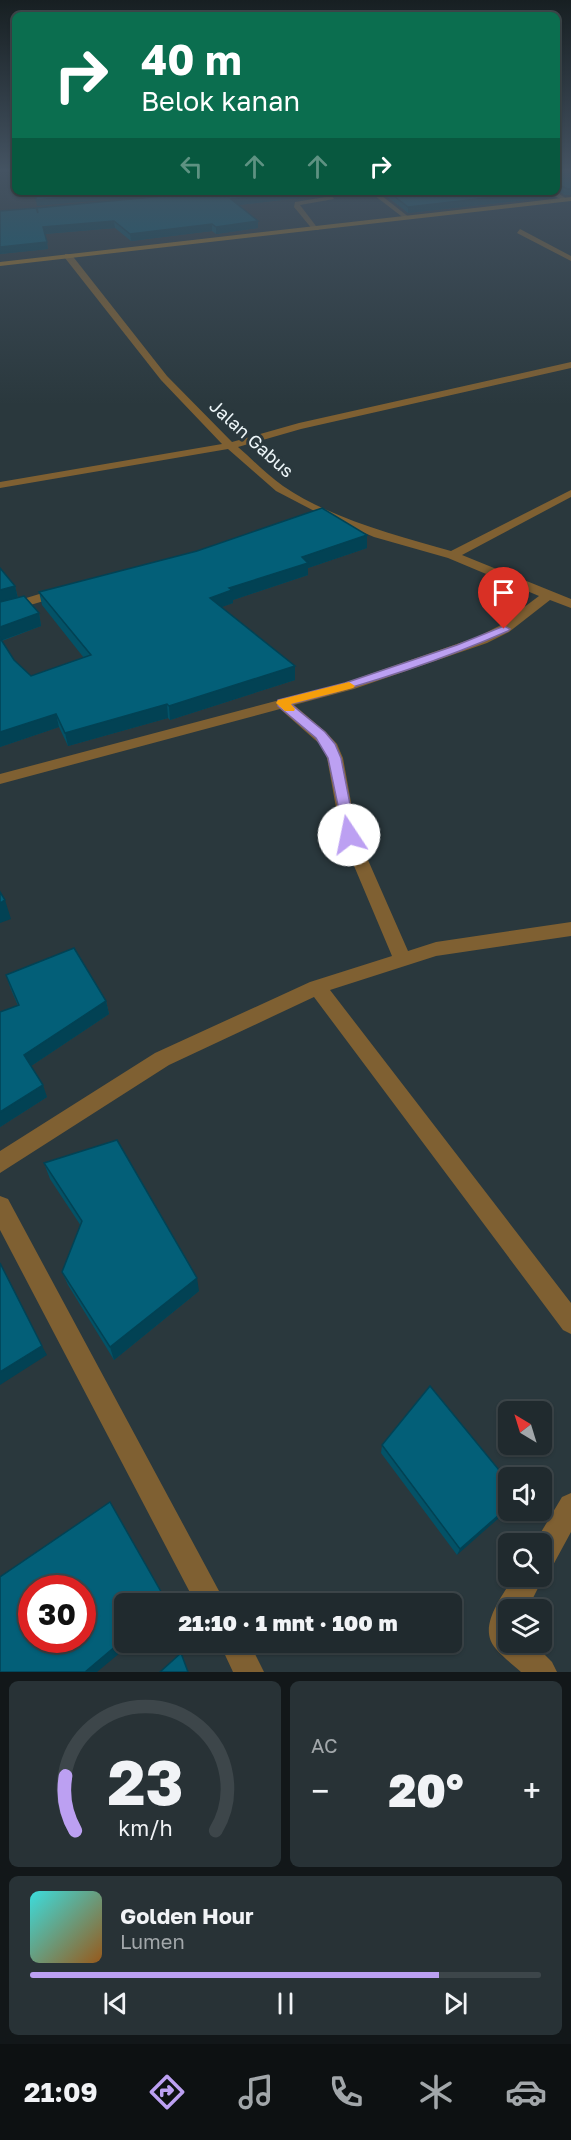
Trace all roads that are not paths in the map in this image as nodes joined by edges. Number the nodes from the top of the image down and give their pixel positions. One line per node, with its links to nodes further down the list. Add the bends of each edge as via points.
1 (130, 249): 3 (main road)
2 (553, 249): 4 (street)
3 (68, 256): 5 (main road); 7 (street, Jalan Gabus, via 164,378)
4 (571, 259)
5 (0, 264)
6 (571, 365): 7 (street)
7 (225, 441): 8 (street); 10 (street, Jalan Gabus, via 280,489)
8 (0, 485)
9 (571, 493): 12 (street)
10 (326, 513): 11 (street); 13 (street, Jalan Gabus, via 378,534)
11 (308, 520)
12 (486, 554): 13 (street, Jalan Gabus); 13 (street); 15 (street, Jalan Gabus)
13 (452, 555)
14 (73, 588): 17 (street)
15 (548, 595): 16 (street, Jalan Gabus); 18 (street, via 504,629 482,640 349,686)
16 (571, 604)
17 (0, 610)
18 (282, 703): 19 (street); 21 (street, via 329,744 349,835)
19 (0, 779)
20 (571, 928): 21 (street)
21 (402, 958): 22 (street)
22 (317, 987): 23 (street, via 162,1059); 25 (street)
23 (0, 1163)
24 (0, 1207): 28 (street)
25 (571, 1323)
26 (571, 1506): 27 (street)
27 (552, 1539)
28 (206, 1593)
29 (239, 1653): 31 (street)
30 (521, 1653): 32 (street)
31 (249, 1672)
32 (542, 1672)

